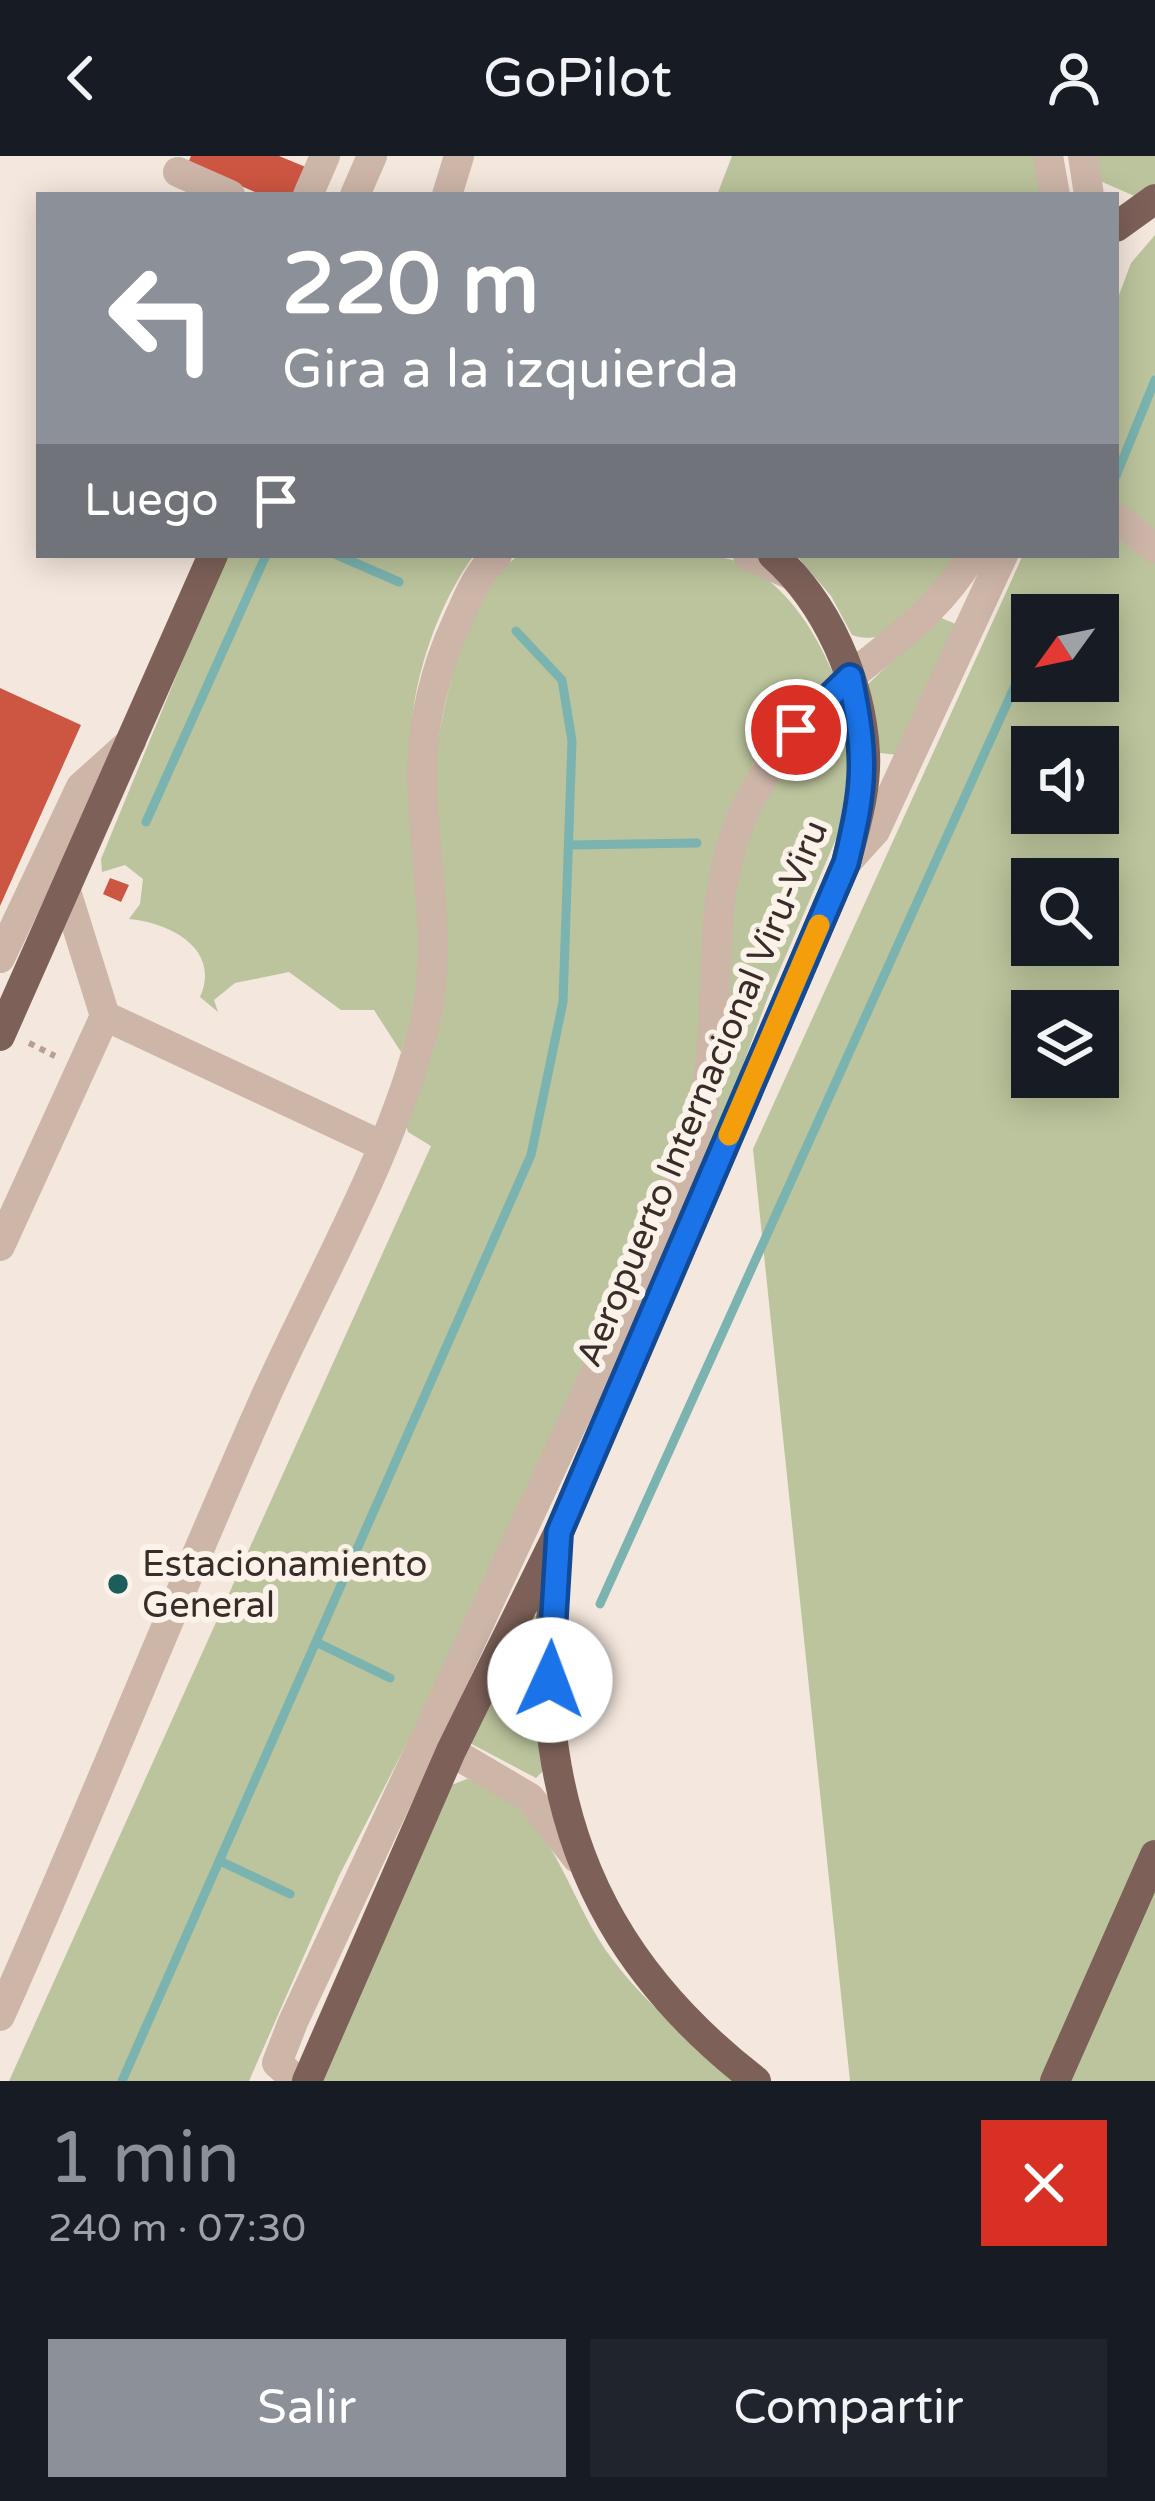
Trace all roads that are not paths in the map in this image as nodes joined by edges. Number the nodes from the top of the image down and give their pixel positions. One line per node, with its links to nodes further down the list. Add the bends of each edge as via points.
1 (325, 156): 8 (lane)
2 (372, 156): 9 (lane)
3 (459, 156): 10 (lane)
4 (1048, 156): 11 (lane)
5 (1083, 156): 12 (lane)
6 (176, 174): 7 (lane)
7 (222, 192)
8 (309, 192)
9 (356, 192)
10 (448, 192)
11 (1054, 192)
12 (1089, 192)
13 (1155, 199): 14 (main road)
14 (1119, 224)
15 (1119, 520): 16 (lane)
16 (1155, 548)
17 (212, 558): 25 (main road)
18 (494, 558): 31 (lane, via 444,650 429,712 422,769 432,963 425,1023)
19 (754, 558): 23 (lane)
20 (776, 558): 23 (main road, Aeropuerto Internacional Viru-Viru)
21 (969, 558): 24 (lane, via 920,622)
22 (1002, 558): 26 (lane, via 875,831)
23 (801, 580): 24 (main road, Aeropuerto Internacional Viru-Viru)
24 (850, 677): 26 (main road, Aeropuerto Internacional Viru-Viru, via 865,752); 34 (lane, via 796,730 752,797 725,860 710,1070 691,1149)
25 (131, 742): 27 (main road); 28 (lane, via 81,788)
26 (846, 863): 33 (main road, Aeropuerto Internacional Viru-Viru)
27 (65, 888): 29 (lane); 30 (main road)
28 (0, 958)
29 (105, 1016): 31 (lane); 32 (lane)
30 (1, 1033)
31 (383, 1145): 37 (lane, via 265,1398)
32 (0, 1246)
33 (559, 1532): 34 (main road, Aeropuerto Internacional Viru-Viru); 36 (main road, Aeropuerto Internacional Viru-Viru, via 550,1714)
34 (438, 1744): 36 (lane, via 530,1798); 38 (lane); 39 (main road, Aeropuerto Internacional Viru-Viru)
35 (1155, 1855): 41 (main road)
36 (580, 1863): 40 (main road, Aeropuerto Internacional Viru-Viru, via 620,1940 665,2000)
37 (0, 2016)
38 (281, 2075)
39 (307, 2081)
40 (756, 2081)
41 (1055, 2081)

